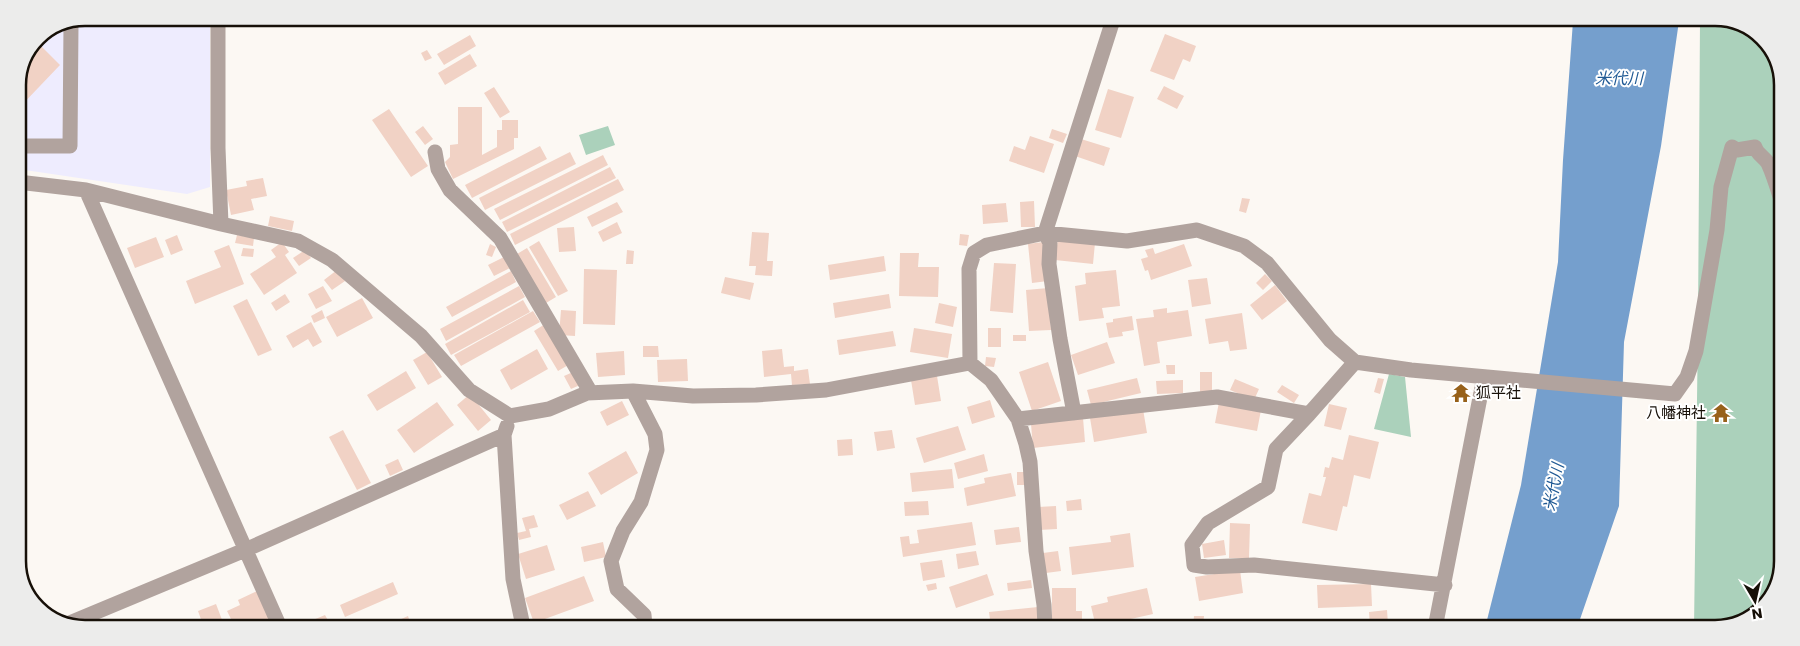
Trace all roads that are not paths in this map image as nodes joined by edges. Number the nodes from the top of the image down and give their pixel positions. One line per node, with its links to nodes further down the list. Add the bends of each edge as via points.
1 (218, 26): 9 (street)
2 (1111, 26): 10 (street)
3 (71, 28): 4 (street, via 70,146)
4 (26, 146)
5 (435, 152): 15 (street, via 438,169 450,190 500,238)
6 (1774, 177): 13 (street, via 1767,161 1755,147 1737,150 1732,147 1721,187 1717,230 1696,351 1687,377 1675,394)
7 (26, 183): 8 (street)
8 (86, 190): 9 (street); 21 (street)
9 (221, 224): 18 (street, via 298,241 332,260 421,336 469,390)
10 (1045, 233): 11 (street, via 1128,241 1197,230 1244,246 1267,263 1330,340); 12 (street, via 987,244 974,253 969,269); 16 (street, via 1050,243 1049,264)
11 (1355, 362): 13 (street); 17 (street)
12 (970, 363): 14 (street, via 826,390 693,396); 19 (street, via 991,380)
13 (1484, 377): 22 (street)
14 (633, 392): 15 (street); 26 (street, via 654,434 657,450 641,502 623,531 612,560 617,589 644,615)
15 (591, 393): 18 (street, via 549,410)
16 (1074, 413): 17 (street, via 1217,397); 19 (street)
17 (1309, 414): 22 (street, via 1276,449 1268,487 1208,523 1192,545 1194,564 1254,565)
18 (510, 416): 20 (street)
19 (1018, 419): 27 (street, via 1030,462)
20 (504, 435): 21 (street); 25 (street, via 513,579)
21 (245, 550): 23 (street); 24 (street)
22 (1445, 585): 28 (street)
23 (78, 619)
24 (277, 620)
25 (522, 620)
26 (644, 620)
27 (1045, 620)
28 (1437, 620)

